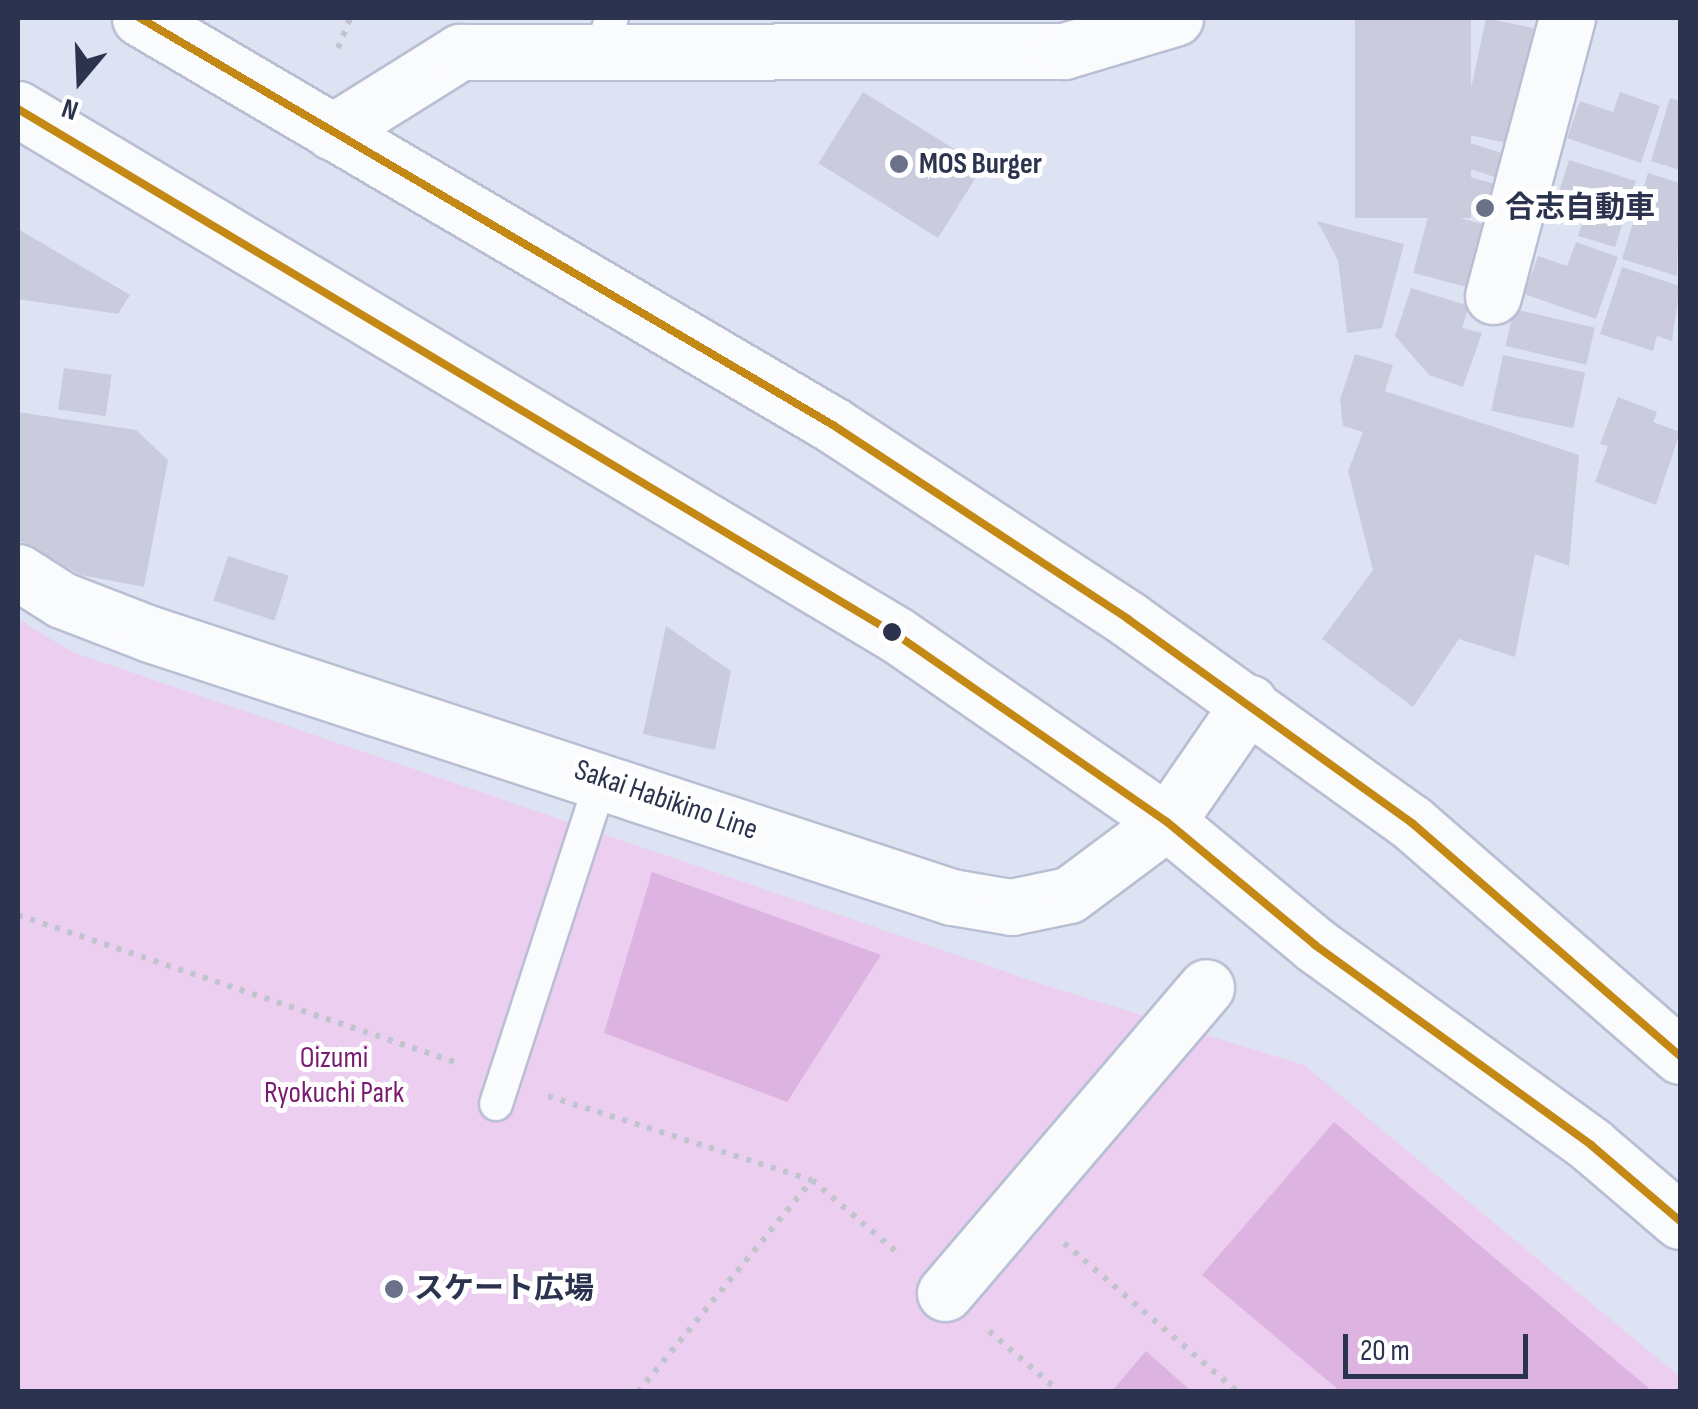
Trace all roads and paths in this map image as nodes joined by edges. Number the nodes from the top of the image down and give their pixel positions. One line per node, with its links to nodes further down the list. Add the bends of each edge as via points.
1 (140, 18): 8 (main road)
2 (350, 18): 6 (path)
3 (1174, 18): 5 (main road, via 1064,51)
4 (1567, 18): 9 (main road)
5 (606, 34): 8 (main road, via 460,52)
6 (338, 48)
7 (18, 109): 13 (main road, via 898,635)
8 (332, 132): 11 (main road, via 832,425)
9 (1494, 296)
10 (18, 572): 12 (main road, Sakai Habikino Line, via 62,600 150,634)
11 (1250, 703): 13 (main road, Sakai Habikino Line); 16 (main road, via 1412,823)
12 (602, 778): 13 (main road, Sakai Habikino Line, via 952,898 1011,907 1068,895); 17 (lane)
13 (1167, 822): 19 (main road, via 1315,945 1591,1144)
14 (18, 915): 17 (path)
15 (1206, 987): 18 (main road)
16 (1680, 1056)
17 (500, 1092): 21 (path, via 812,1180)
18 (1020, 1206): 20 (main road); 22 (path)
19 (1680, 1221)
20 (945, 1294)
21 (638, 1392)
22 (1238, 1392)

